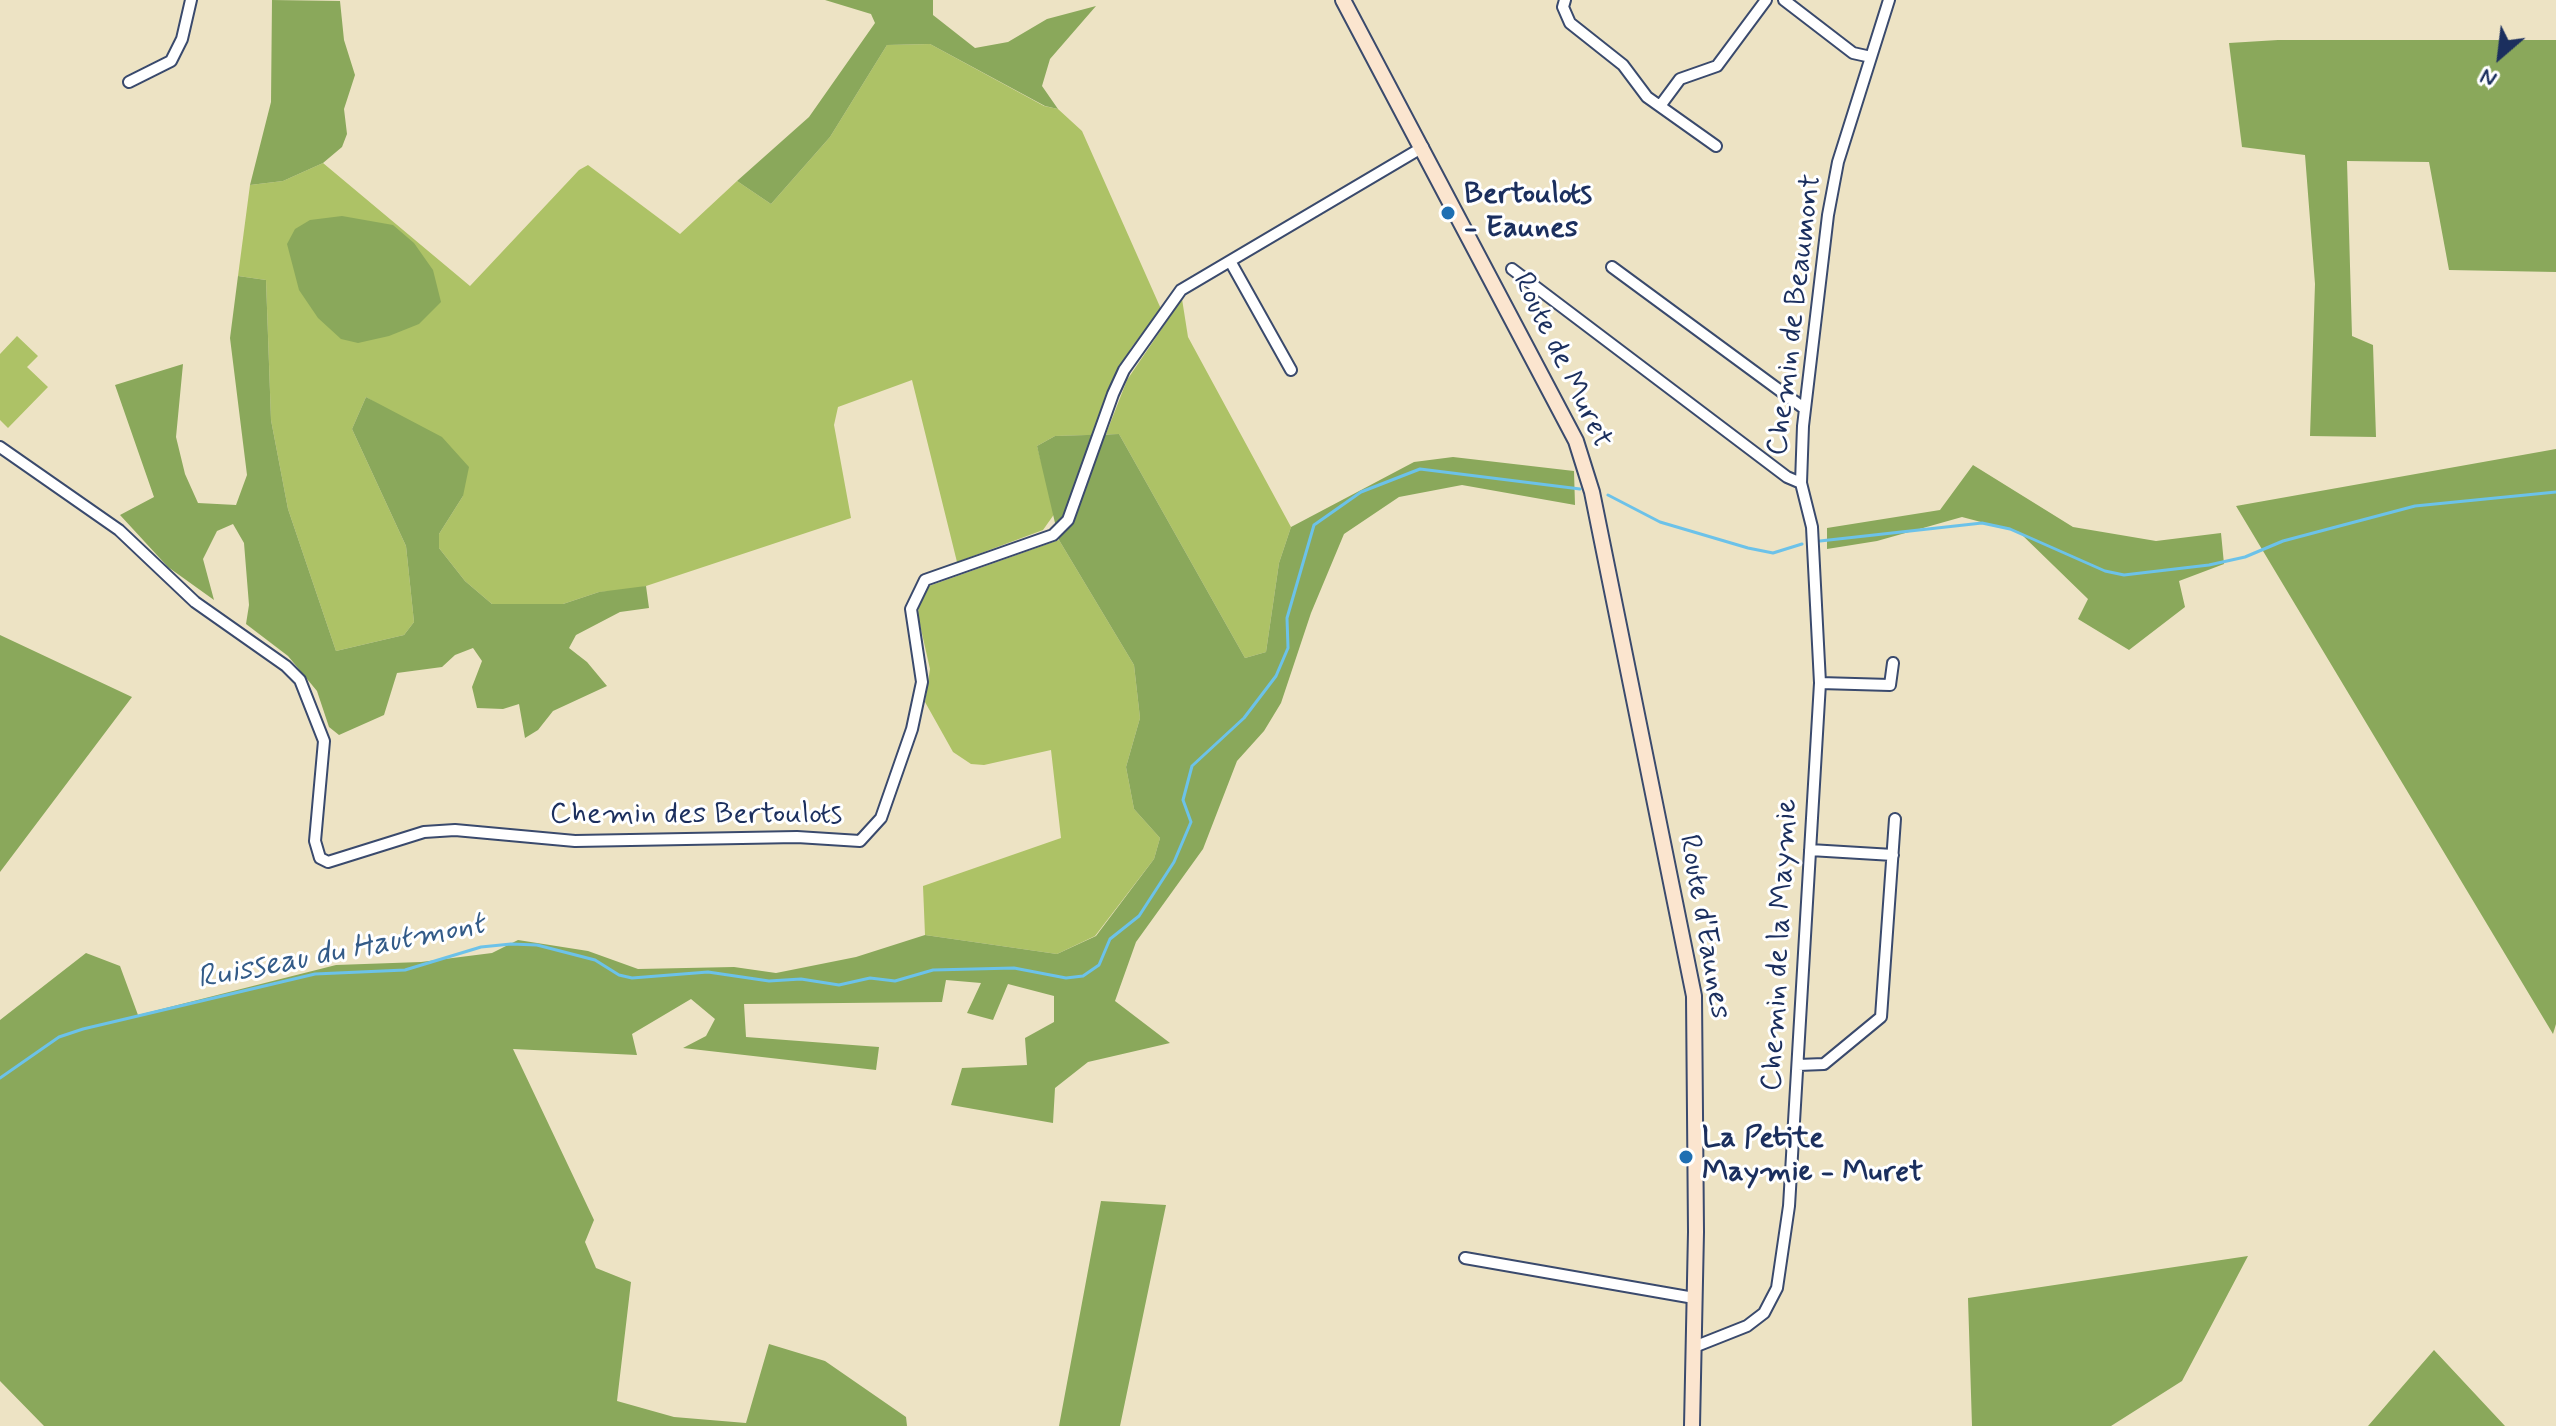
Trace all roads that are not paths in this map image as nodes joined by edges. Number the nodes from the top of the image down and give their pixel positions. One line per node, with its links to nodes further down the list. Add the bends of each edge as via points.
1 (191, 0): 8 (street, via 171,61)
2 (1343, 0): 11 (main road, Route de Muret)
3 (1565, 0): 9 (street, via 1570,23 1623,65)
4 (1766, 0): 9 (street, via 1717,66 1680,79)
5 (1784, 0): 7 (street, via 1853,53)
6 (1889, 0): 7 (street, Chemin de Beaumont)
7 (1871, 57): 16 (street, Chemin de Beaumont, via 1838,162 1828,215)
8 (129, 82)
9 (1660, 106): 10 (street)
10 (1716, 146)
11 (1423, 147): 12 (street, Chemin des Bertoulots); 19 (main road, Route de Muret, via 1576,441)
12 (1230, 261): 15 (street); 17 (street, Chemin des Bertoulots, via 1181,290 1124,370 1068,520 1053,535 925,580 917,592 911,609 922,682 912,729 881,818 860,841 575,841 455,830 424,832 328,862 320,858 315,841 324,741 300,680 195,602 119,530)
13 (1612, 267): 16 (street)
14 (1512, 269): 18 (street, via 1736,440)
15 (1291, 370)
16 (1805, 409): 18 (street, Chemin de Beaumont)
17 (0, 447)
18 (1801, 483): 20 (street, Chemin de Beaumont)
19 (1592, 492): 28 (main road, Route d'Eaunes, via 1694,996)
20 (1813, 546): 22 (street, Chemin de la Maymie)
21 (1893, 663): 22 (street, via 1890,685)
22 (1820, 683): 24 (street, Chemin de la Maymie)
23 (1895, 819): 25 (street)
24 (1810, 850): 25 (street); 26 (street, Chemin de la Maymie)
25 (1893, 855): 26 (street, via 1877,1023 1824,1064)
26 (1798, 1065): 29 (street, Chemin de la Maymie, via 1789,1206 1777,1288 1764,1313 1747,1326)
27 (1465, 1258): 28 (street)
28 (1694, 1298): 29 (main road, Route d'Eaunes)
29 (1694, 1347): 30 (main road, Route d'Eaunes)
30 (1692, 1426)

